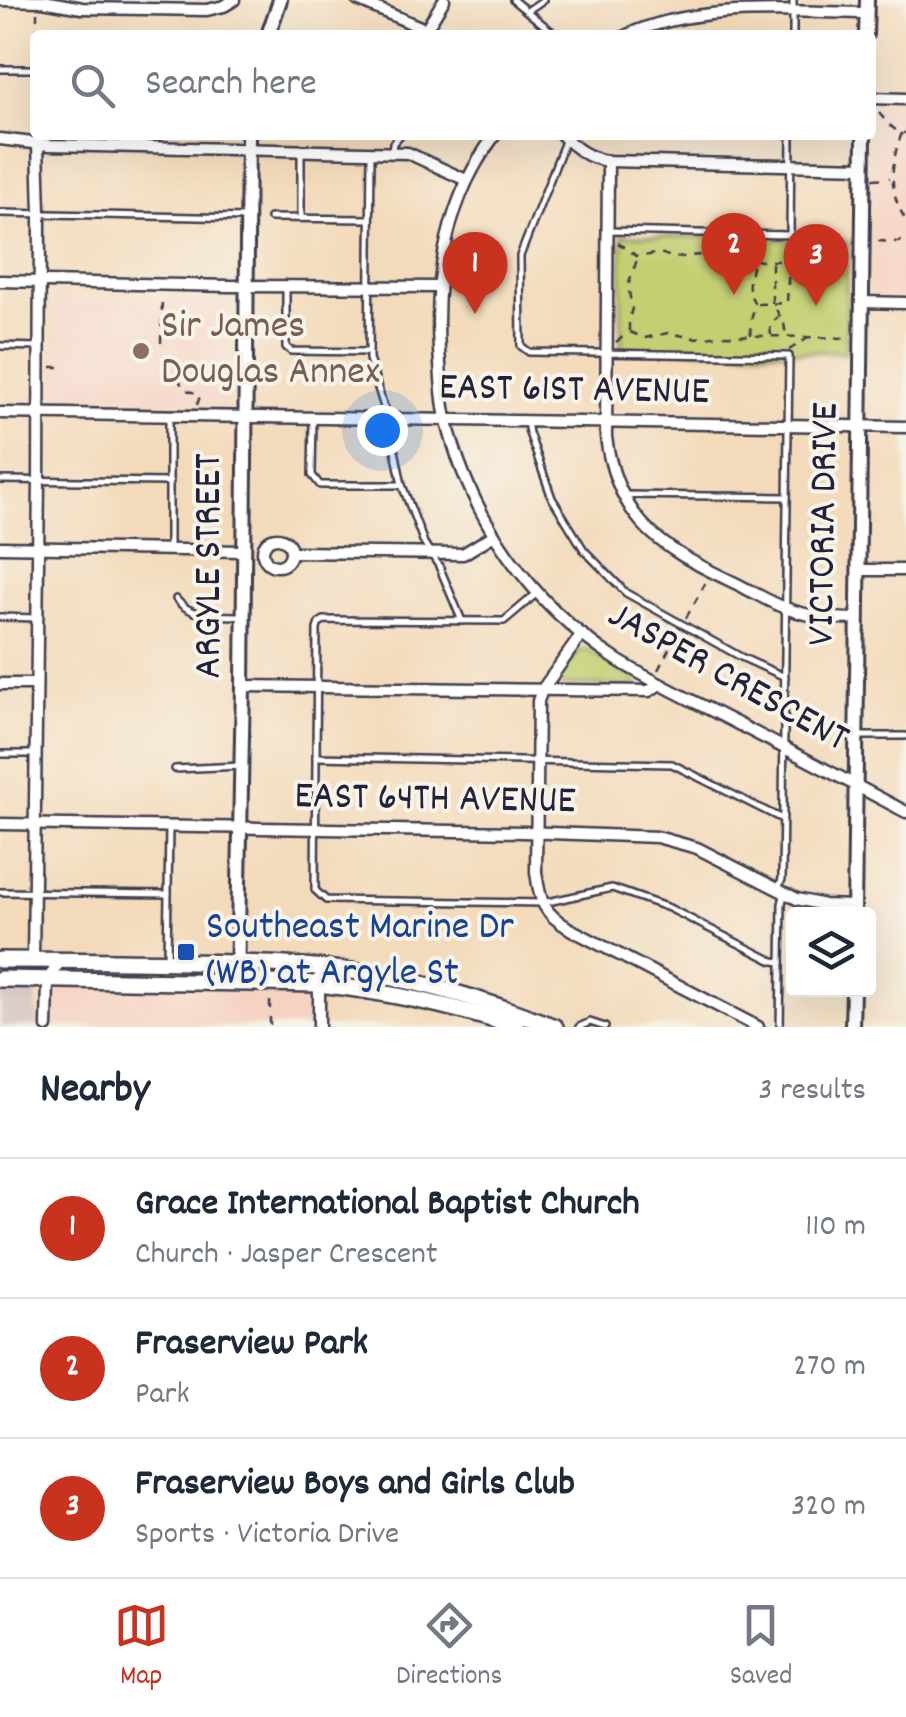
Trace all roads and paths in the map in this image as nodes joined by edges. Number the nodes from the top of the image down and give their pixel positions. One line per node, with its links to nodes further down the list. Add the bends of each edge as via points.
1 (0, 0): 8 (street, via 189,10)
2 (280, 0): 15 (street)
3 (357, 0): 13 (street)
4 (444, 0): 13 (street)
5 (513, 0): 11 (lane)
6 (543, 0): 11 (lane)
7 (793, 0): 12 (lane)
8 (233, 1)
9 (867, 7): 12 (street)
10 (37, 12): 14 (path)
11 (528, 12): 16 (lane)
12 (793, 13): 17 (street, via 741,12); 18 (lane)
13 (426, 29)
14 (37, 30)
15 (270, 30)
16 (550, 30)
17 (643, 30)
18 (793, 30)
19 (0, 68): 20 (lane)
20 (30, 69)
21 (876, 98): 22 (street)
22 (906, 99)
23 (879, 112): 24 (path)
24 (904, 133): 41 (path)
25 (0, 139): 33 (street)
26 (248, 140): 34 (street, ARGYLE STREET)
27 (395, 140): 36 (lane)
28 (492, 140): 42 (street, JASPER CRESCENT)
29 (563, 140): 83 (lane, via 520,256 521,346 529,352)
30 (567, 140): 38 (street, via 593,159)
31 (792, 140): 39 (lane)
32 (864, 140): 40 (street, VICTORIA DRIVE)
33 (38, 144): 34 (street); 45 (street)
34 (247, 150): 35 (street); 46 (street, ARGYLE STREET)
35 (301, 152): 37 (street); 48 (lane)
36 (391, 153): 37 (street); 42 (street, via 414,154)
37 (371, 154): 49 (lane)
38 (608, 161): 39 (street); 51 (street)
39 (791, 165): 40 (street); 51 (lane, via 790,235)
40 (864, 167): 67 (street, VICTORIA DRIVE)
41 (892, 178): 43 (path); 50 (path)
42 (466, 180): 65 (street, JASPER CRESCENT)
43 (872, 180)
44 (0, 213): 45 (lane)
45 (40, 213): 46 (lane); 61 (street)
46 (246, 218): 62 (street, ARGYLE STREET)
47 (270, 218): 48 (lane)
48 (301, 218): 49 (lane)
49 (370, 219): 64 (lane)
50 (906, 220)
51 (607, 231): 83 (street)
52 (906, 239): 54 (path)
53 (618, 242): 56 (path)
54 (878, 242)
55 (796, 254): 57 (path)
56 (638, 257): 58 (path); 72 (path, via 628,286)
57 (789, 258): 59 (path); 68 (path, via 787,303)
58 (754, 260): 59 (path); 70 (path, via 748,288)
59 (772, 261): 68 (path)
60 (0, 280): 61 (street)
61 (40, 282): 62 (street); 81 (street)
62 (246, 286): 63 (street); 91 (street, ARGYLE STREET)
63 (286, 286): 64 (street); 82 (lane, via 286,347)
64 (369, 287): 65 (street); 82 (lane)
65 (439, 288): 94 (street, JASPER CRESCENT)
66 (162, 296): 79 (path)
67 (862, 302): 69 (street); 98 (street, VICTORIA DRIVE)
68 (772, 303): 70 (path); 71 (path)
69 (906, 303)
70 (755, 304): 73 (path)
71 (778, 316): 74 (path); 75 (path)
72 (630, 332): 73 (path, via 645,338); 78 (path)
73 (751, 336): 74 (path)
74 (771, 336): 75 (path)
75 (787, 337): 76 (path); 76 (path, via 788,350)
76 (810, 337): 77 (path)
77 (847, 338)
78 (616, 342)
79 (161, 343)
80 (0, 346): 81 (lane)
81 (39, 347): 89 (street)
82 (368, 352): 93 (lane)
83 (606, 353): 96 (street); 97 (lane, via 789,356)
84 (63, 367): 85 (path)
85 (49, 368)
86 (179, 376): 87 (path, via 184,390 201,392)
87 (196, 406)
88 (0, 413): 89 (street, EAST 61ST AVENUE)
89 (38, 413): 90 (street, EAST 61ST AVENUE); 101 (street)
90 (169, 416): 91 (street, EAST 61ST AVENUE); 102 (lane)
91 (245, 417): 92 (street, EAST 61ST AVENUE); 110 (street, ARGYLE STREET)
92 (313, 418): 93 (street, EAST 61ST AVENUE); 103 (lane, via 312,475 320,485)
93 (386, 419): 94 (street, EAST 61ST AVENUE); 103 (lane)
94 (447, 420): 95 (street, EAST 61ST AVENUE); 106 (street, JASPER CRESCENT)
95 (527, 422): 96 (street, EAST 61ST AVENUE); 124 (lane, via 552,498 584,550 626,592)
96 (606, 423): 97 (street, EAST 61ST AVENUE); 104 (street, via 609,460)
97 (789, 426): 98 (street, EAST 61ST AVENUE); 105 (lane)
98 (860, 426): 99 (street, EAST 61ST AVENUE); 113 (street, VICTORIA DRIVE)
99 (906, 427)
100 (0, 480): 101 (lane)
101 (38, 481): 102 (lane); 108 (street)
102 (170, 482): 109 (lane)
103 (402, 485): 112 (lane)
104 (623, 495): 105 (lane); 117 (street, via 640,522 670,548)
105 (787, 497): 117 (lane)
106 (494, 535): 112 (street, via 463,554); 115 (street, JASPER CRESCENT)
107 (0, 547): 108 (street)
108 (38, 547): 109 (street); 120 (street)
109 (170, 550): 110 (street)
110 (244, 551): 118 (street, ARGYLE STREET)
111 (291, 552): 112 (street)
112 (432, 554): 122 (lane)
113 (858, 570): 114 (street); 121 (street, VICTORIA DRIVE)
114 (906, 570)
115 (537, 592): 122 (lane, via 504,621); 123 (street, JASPER CRESCENT)
116 (176, 599): 118 (lane, via 207,616)
117 (785, 608): 121 (street); 124 (lane)
118 (243, 616): 128 (street, ARGYLE STREET)
119 (0, 617): 120 (lane)
120 (37, 618): 126 (street)
121 (857, 619): 131 (street, VICTORIA DRIVE)
122 (462, 621): 129 (lane, via 324,620 318,629)
123 (582, 634): 127 (street, JASPER CRESCENT); 130 (street)
124 (786, 677): 133 (lane)
125 (0, 684): 126 (street)
126 (36, 684): 135 (street)
127 (660, 684): 130 (street, via 649,691); 133 (street, JASPER CRESCENT)
128 (243, 686): 129 (street); 138 (street, ARGYLE STREET)
129 (317, 686): 130 (street); 136 (lane)
130 (542, 690): 137 (street)
131 (856, 736): 132 (lane); 140 (street, VICTORIA DRIVE)
132 (906, 736)
133 (784, 748): 140 (street, JASPER CRESCENT); 142 (lane)
134 (0, 754): 135 (lane)
135 (35, 754): 144 (street)
136 (316, 758): 137 (lane); 147 (lane)
137 (538, 760): 142 (lane, via 672,764); 148 (street)
138 (241, 766): 139 (lane); 146 (street, ARGYLE STREET)
139 (175, 769)
140 (856, 785): 141 (street, JASPER CRESCENT); 155 (street, VICTORIA DRIVE)
141 (906, 812)
142 (782, 819): 149 (lane)
143 (0, 824): 144 (street, EAST 64TH AVENUE)
144 (35, 824): 145 (street, EAST 64TH AVENUE); 151 (street)
145 (170, 826): 146 (street, EAST 64TH AVENUE); 152 (lane)
146 (241, 826): 147 (street, EAST 64TH AVENUE); 161 (street, ARGYLE STREET)
147 (315, 828): 148 (street, EAST 64TH AVENUE); 153 (lane, via 315,890 326,900)
148 (538, 832): 149 (street, EAST 64TH AVENUE, via 680,841); 153 (street)
149 (782, 891): 154 (street, EAST 64TH AVENUE); 160 (lane)
150 (0, 892): 151 (lane)
151 (34, 892): 152 (lane); 157 (street)
152 (168, 894): 159 (lane)
153 (542, 903): 160 (lane, via 612,888); 176 (street, via 570,929)
154 (834, 907)
155 (854, 907)
156 (0, 960): 157 (main road)
157 (33, 960): 158 (main road)
158 (61, 960): 159 (main road); 164 (street)
159 (168, 962): 161 (main road)
160 (781, 962): 177 (lane)
161 (237, 963): 162 (main road); 165 (street, ARGYLE STREET)
162 (320, 967): 166 (street); 173 (main road, via 430,985)
163 (0, 979): 164 (main road)
164 (48, 979): 165 (main road); 170 (street)
165 (236, 983): 166 (main road)
166 (319, 984): 171 (street); 172 (main road, via 430,1001)
167 (270, 993): 169 (path)
168 (853, 997): 178 (street)
169 (270, 1025)
170 (46, 1027)
171 (319, 1027)
172 (516, 1027)
173 (554, 1027)
174 (579, 1027): 175 (lane)
175 (606, 1027)
176 (758, 1027)
177 (780, 1027)
178 (852, 1027)

